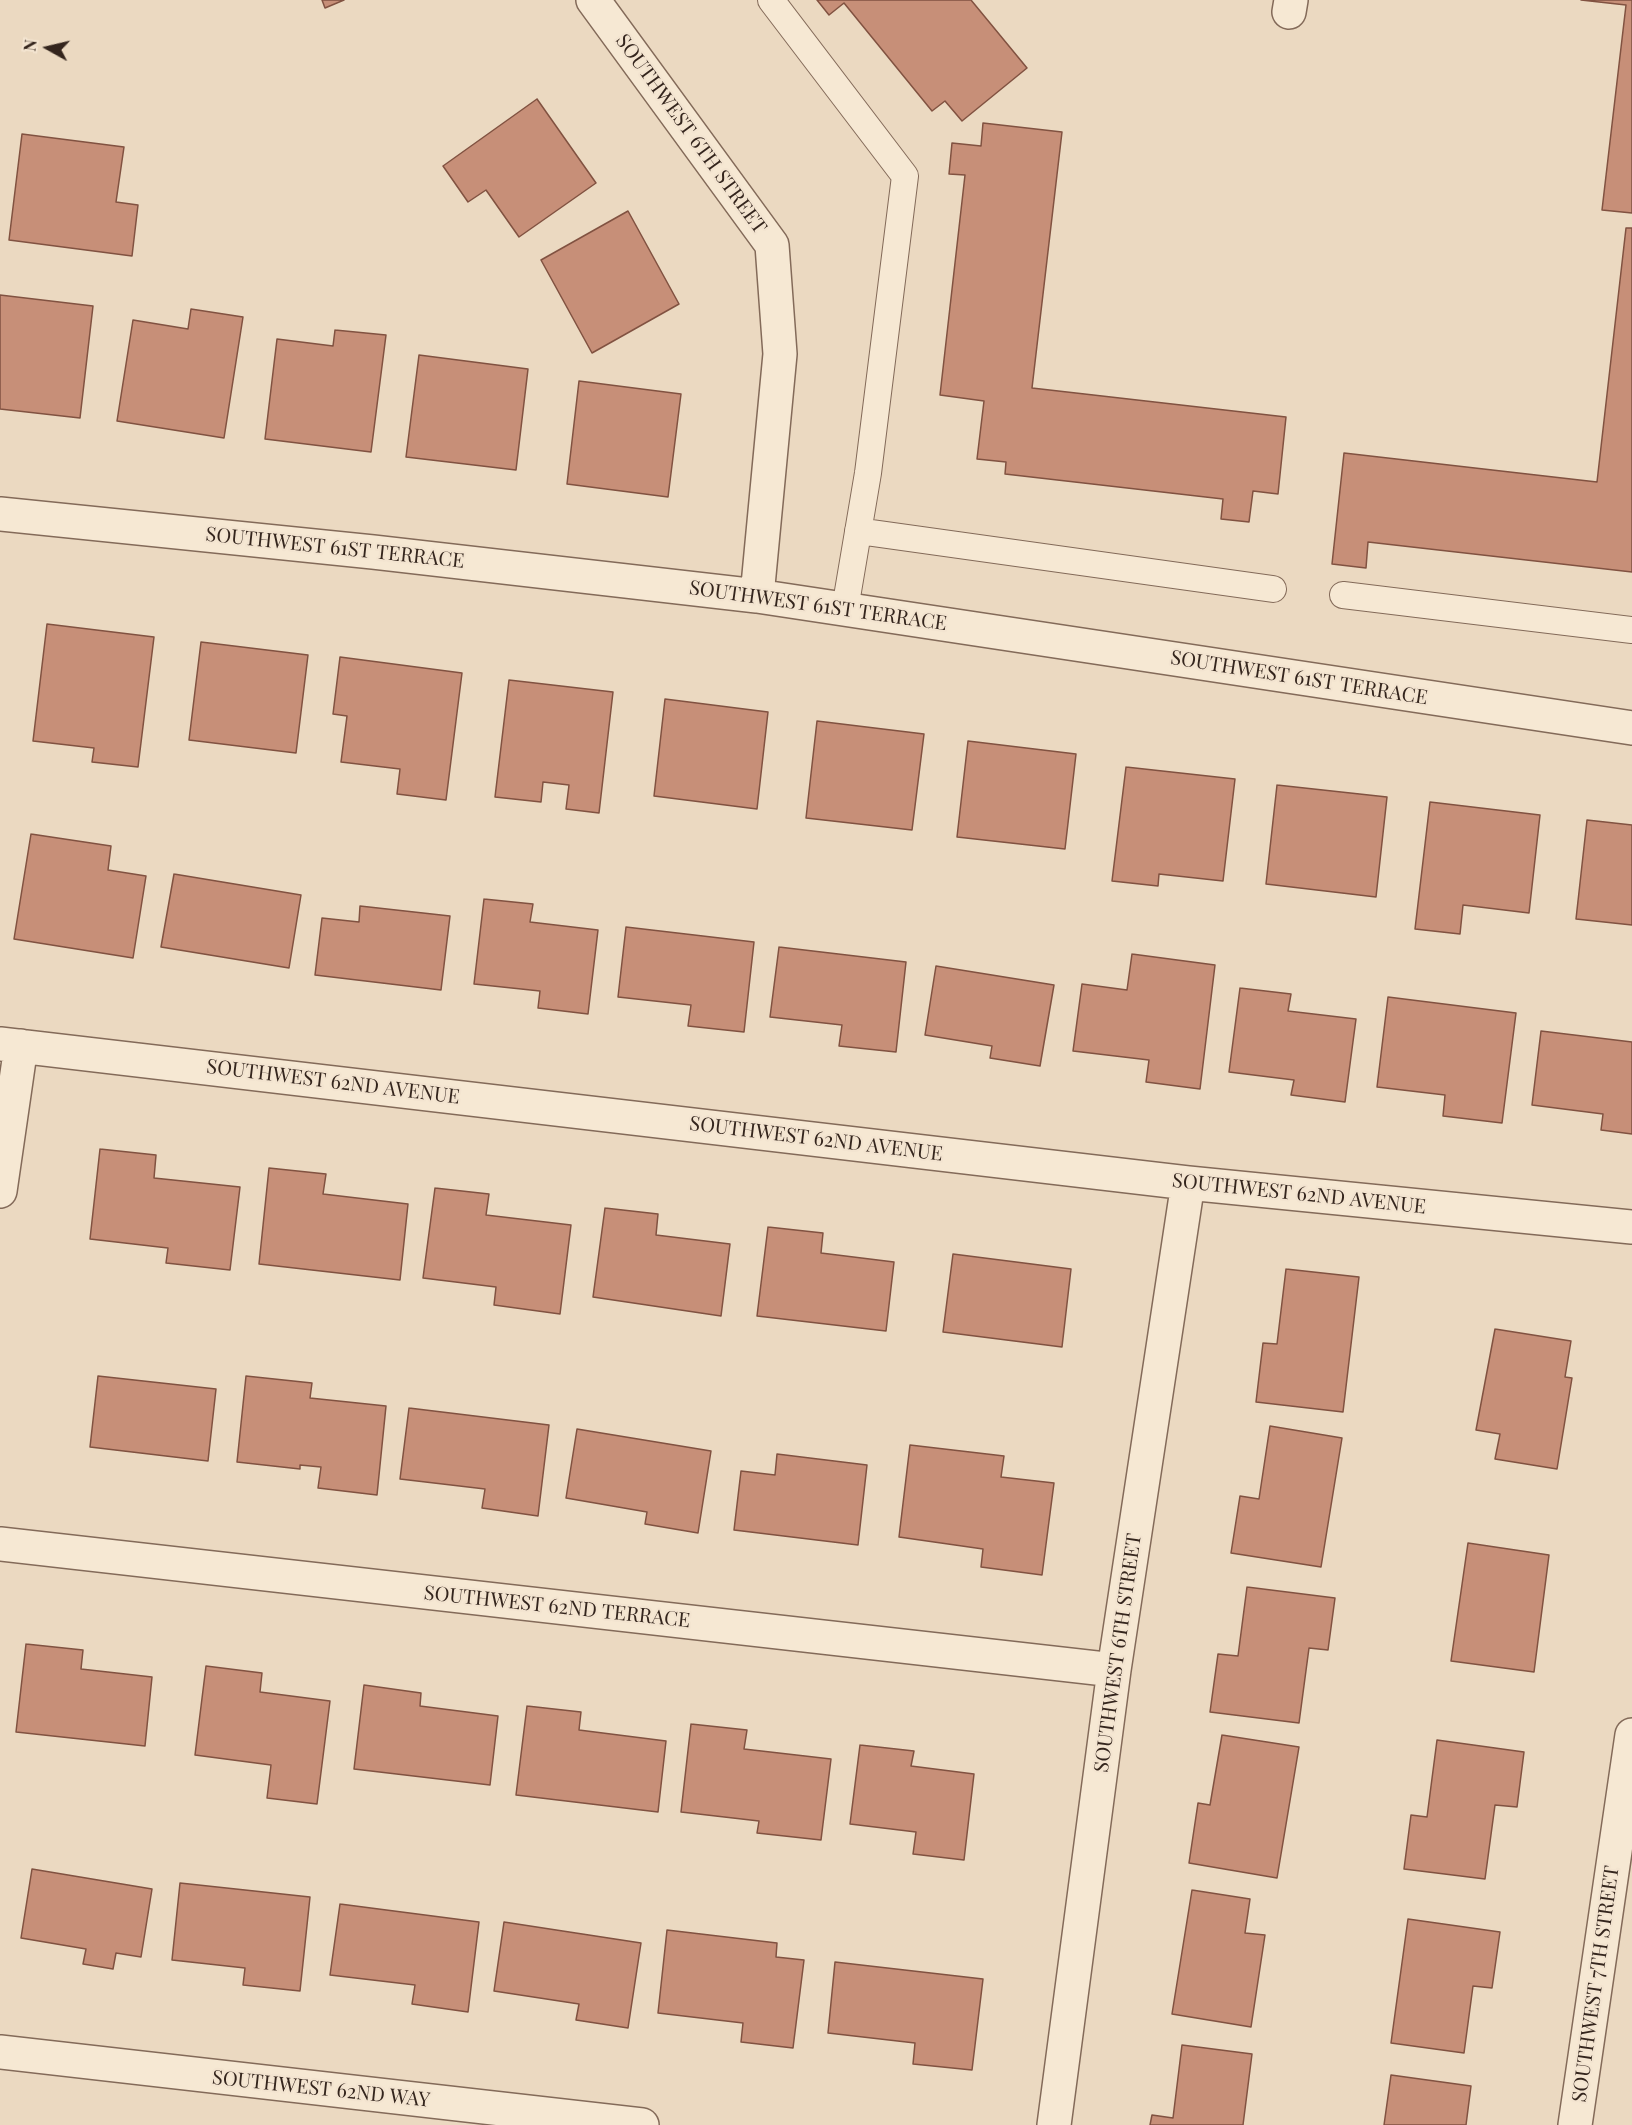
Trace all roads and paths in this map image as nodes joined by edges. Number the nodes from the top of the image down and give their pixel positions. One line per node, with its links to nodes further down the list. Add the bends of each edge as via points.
1 (592, 0): 7 (street, SOUTHWEST 6TH STREET, via 772,245 780,354)
2 (771, 0): 4 (lane, via 905,176)
3 (0, 514): 7 (street, SOUTHWEST 61ST TERRACE)
4 (858, 531): 5 (lane); 8 (lane)
5 (1274, 589)
6 (1343, 595): 9 (lane)
7 (757, 596): 8 (street, SOUTHWEST 61ST TERRACE)
8 (845, 609): 10 (street, SOUTHWEST 61ST TERRACE)
9 (1632, 630)
10 (1632, 728)
11 (11, 1045): 12 (street, SOUTHWEST 62ND AVENUE); 13 (street)
12 (1188, 1183): 14 (street, SOUTHWEST 62ND AVENUE); 16 (street, SOUTHWEST 6TH STREET)
13 (0, 1191)
14 (1632, 1227)
15 (0, 1544): 16 (street, SOUTHWEST 62ND TERRACE)
16 (1114, 1670): 20 (street, SOUTHWEST 6TH STREET)
17 (1632, 1735): 21 (street, SOUTHWEST 7TH STREET)
18 (0, 2052): 19 (street, SOUTHWEST 62ND WAY)
19 (642, 2125)
20 (1054, 2125)
21 (1575, 2125)

